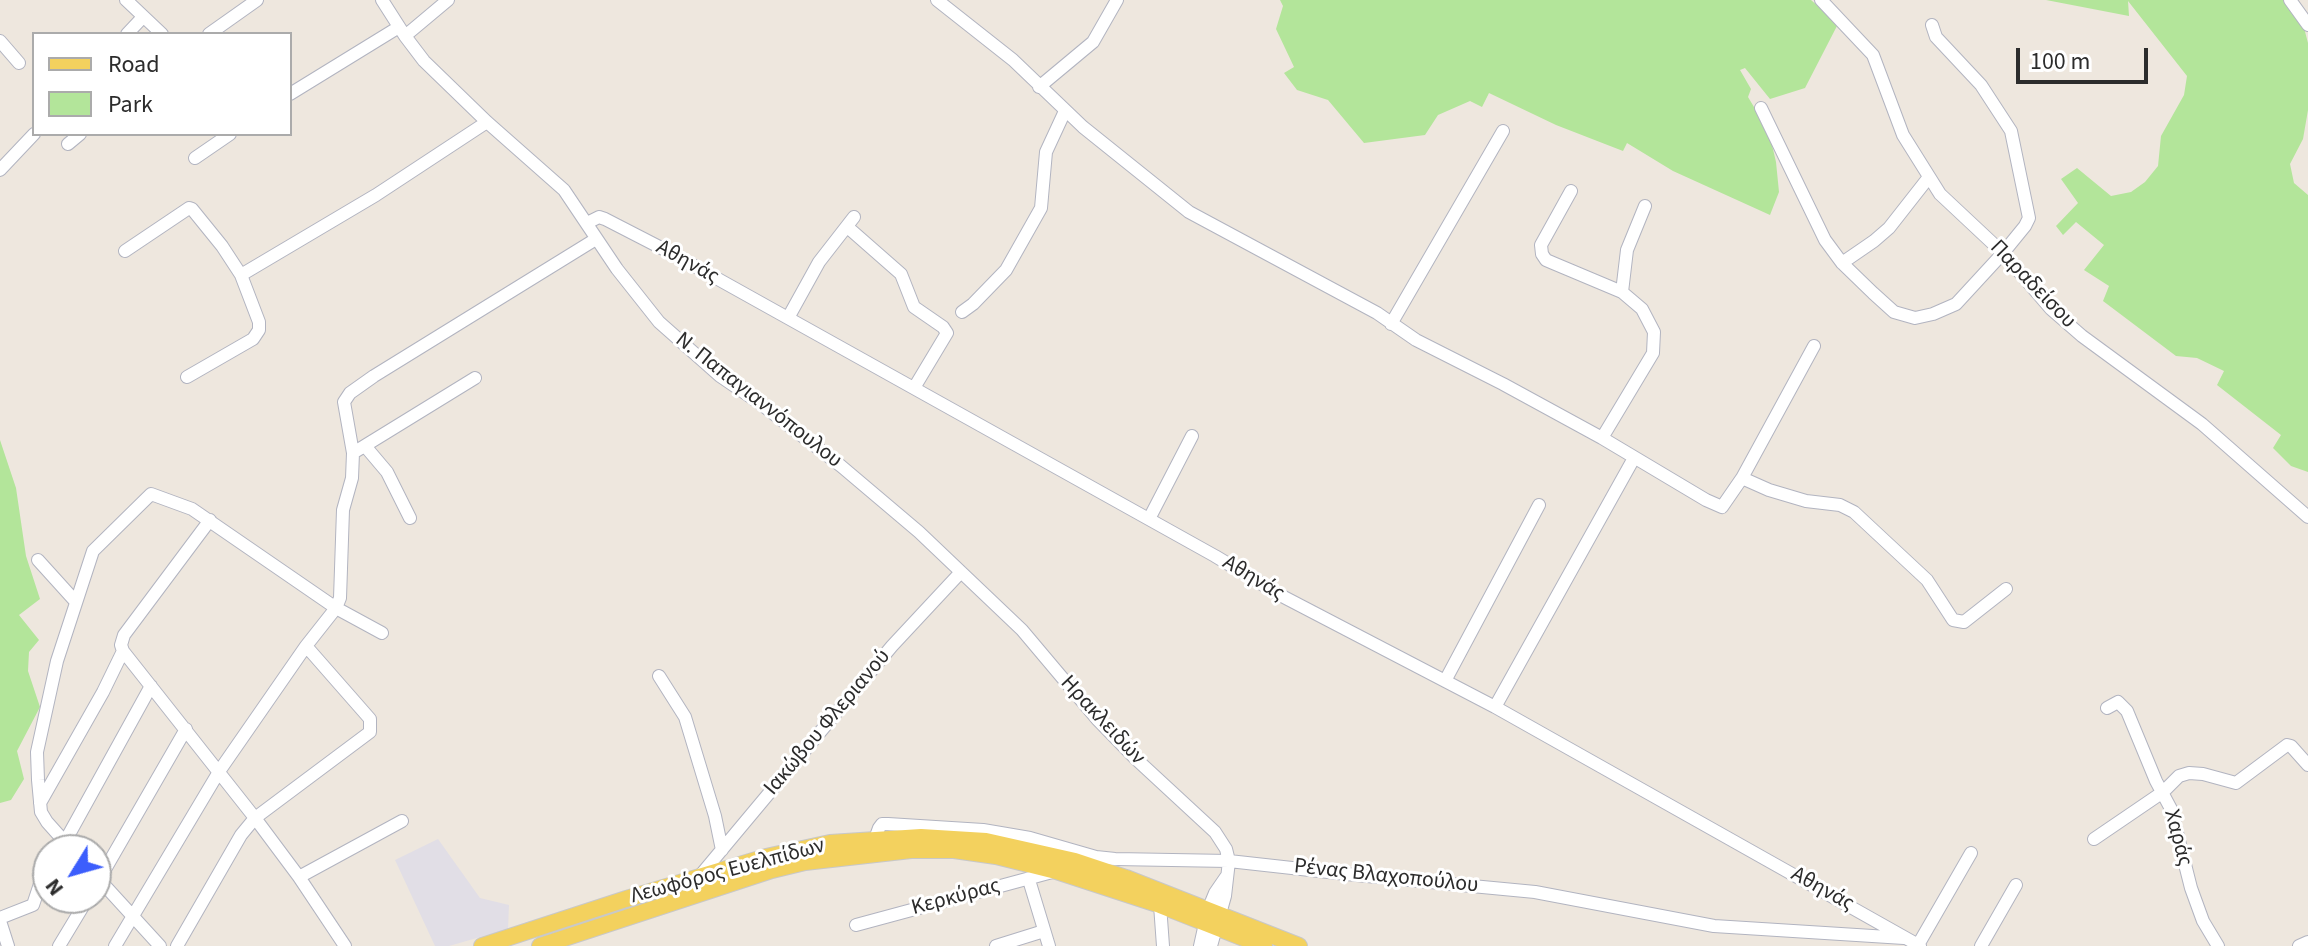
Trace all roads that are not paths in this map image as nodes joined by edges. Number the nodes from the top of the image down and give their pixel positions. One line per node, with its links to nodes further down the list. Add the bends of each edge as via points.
1 (126, 0): 9 (street)
2 (257, 0): 15 (street)
3 (382, 0): 12 (street, Ν. Παπαγιαννόπουλου)
4 (448, 0): 12 (street)
5 (937, 0): 18 (street)
6 (1117, 0): 18 (street, via 1093,42)
7 (1821, 0): 30 (street, Παραδείσου, via 1873,55 1903,135)
8 (2290, 0): 11 (street)
9 (143, 17): 13 (street); 14 (street)
10 (1932, 25): 38 (street, via 2011,131 2029,218)
11 (2308, 25)
12 (402, 31): 19 (street); 22 (street, Ν. Παπαγιαννόπουλου, via 424,61)
13 (129, 32)
14 (160, 32)
15 (212, 32)
16 (0, 41): 17 (street)
17 (19, 63)
18 (1039, 87): 21 (street)
19 (292, 93)
20 (1761, 108): 39 (street, via 1813,218)
21 (1065, 111): 42 (street, via 1046,152 1041,208 1006,270); 44 (street, via 1189,212)
22 (487, 122): 34 (street, Ν. Παπαγιαννόπουλου, via 564,190); 40 (street)
23 (1503, 131): 44 (street)
24 (32, 136): 29 (street)
25 (78, 136): 27 (street)
26 (227, 136): 28 (street)
27 (68, 144)
28 (195, 158)
29 (0, 170)
30 (1929, 177): 38 (street, Παραδείσου); 39 (street, via 1889,228)
31 (1571, 191): 41 (street, via 1541,245 1542,254)
32 (1645, 206): 41 (street, via 1627,250)
33 (854, 217): 43 (street, via 819,262)
34 (587, 223): 36 (street, Ν. Παπαγιαννόπουλου); 43 (street, Αθηνάς, via 605,219)
35 (852, 231): 48 (street, via 901,274 914,307 947,333)
36 (596, 239): 51 (street, via 350,393 344,402); 60 (street, Ν. Παπαγιαννόπουλου, via 669,332 841,466)
37 (125, 251): 40 (street, via 189,208)
38 (2003, 253): 39 (street, via 1956,304 1915,318 1894,312); 55 (street, Παραδείσου, via 2082,336 2202,424)
39 (1842, 263)
40 (241, 275): 46 (street, via 259,330 253,339)
41 (1622, 292): 50 (street, via 1642,309 1654,332 1653,353)
42 (962, 312)
43 (788, 318): 48 (street, Αθηνάς)
44 (1391, 324): 50 (street)
45 (1814, 346): 53 (street)
46 (187, 377)
47 (475, 378): 51 (street)
48 (914, 388): 57 (street, Αθηνάς)
49 (1192, 436): 57 (street)
50 (1602, 438): 52 (street)
51 (359, 449): 56 (street, via 387,472); 63 (street, via 343,510)
52 (1634, 458): 53 (street, via 1722,507); 70 (street)
53 (1742, 478): 61 (street, via 1854,512 1927,580 1953,620 1964,622)
54 (1539, 505): 68 (street)
55 (2308, 517)
56 (410, 518)
57 (1149, 519): 68 (street, Αθηνάς)
58 (210, 520): 62 (street, via 151,494 93,551); 63 (street); 66 (street, via 124,635)
59 (38, 560): 62 (street)
60 (961, 572): 83 (street, Ιακώβου Φλεριανού, via 892,646); 86 (street, Ηρακλειδών, via 1022,630 1126,749 1215,832 1226,849)
61 (2006, 589)
62 (76, 602): 76 (street, via 37,752)
63 (336, 608): 64 (street); 65 (street)
64 (382, 633)
65 (306, 646): 74 (street); 77 (street, via 370,719 370,732)
66 (123, 651): 69 (street); 76 (street)
67 (659, 676): 83 (street, via 685,717)
68 (1445, 681): 70 (street, Αθηνάς)
69 (151, 686): 72 (street); 80 (street)
70 (1495, 707): 103 (street, Αθηνάς)
71 (2107, 708): 75 (street, Χαράς, via 2118,702 2127,711)
72 (186, 729): 74 (street); 85 (street)
73 (2308, 765): 75 (street, via 2287,745 2236,783 2189,773)
74 (220, 770): 77 (street); 96 (street)
75 (2163, 792): 82 (street); 120 (street, Χαράς, via 2191,888)
76 (40, 803): 79 (street)
77 (255, 818): 88 (street); 108 (street)
78 (402, 821): 88 (street)
79 (56, 834)
80 (73, 834)
81 (875, 839): 86 (street, Ρένας Βλαχοπούλου, via 882,824 940,826 1030,838 1096,857); 89 (main road, Λεωφόρος Ευελπίδων, via 801,849); 98 (main road, Λεωφόρος Ευελπίδων, via 956,838 1024,848 1114,874)
82 (2094, 839)
83 (722, 850): 89 (street, Ιακώβου Φλεριανού)
84 (1971, 853): 103 (street)
85 (112, 855)
86 (1228, 868): 98 (street, via 1215,893); 101 (street, Ρένας Βλαχοπούλου, via 1535,892 1714,926)
87 (1056, 871): 90 (street, Κερκύρας); 94 (main road, Λεωφόρος Ευελπίδων); 111 (main road, Λεωφόρος Ευελπίδων, via 954,850 877,852 805,862)
88 (299, 877): 109 (street)
89 (699, 877): 110 (main road, Λεωφόρος Ευελπίδων)
90 (1029, 880): 99 (street, Κερκύρας); 100 (street)
91 (2016, 885): 119 (street)
92 (112, 896): 96 (street)
93 (32, 905): 97 (street)
94 (1160, 905): 98 (main road, Λεωφόρος Ευελπίδων); 114 (street)
95 (78, 914): 105 (street)
96 (132, 917): 106 (street); 107 (street)
97 (0, 919): 104 (street)
98 (1213, 919): 115 (street); 116 (street); 117 (main road, Λεωφόρος Ευελπίδων); 118 (main road, Λεωφόρος Ευελπίδων)
99 (856, 925)
100 (1044, 931): 112 (street); 113 (street)
101 (1860, 941): 103 (street, Ρένας Βλαχοπούλου)
102 (2308, 942): 121 (street)
103 (1915, 943)
104 (8, 946)
105 (59, 946)
106 (115, 946)
107 (160, 946)
108 (177, 946)
109 (345, 946)
110 (482, 946)
111 (540, 946)
112 (996, 946)
113 (1049, 946)
114 (1163, 946)
115 (1200, 946)
116 (1211, 946)
117 (1264, 946)
118 (1299, 946)
119 (1981, 946)
120 (2218, 946)
121 (2299, 946)

